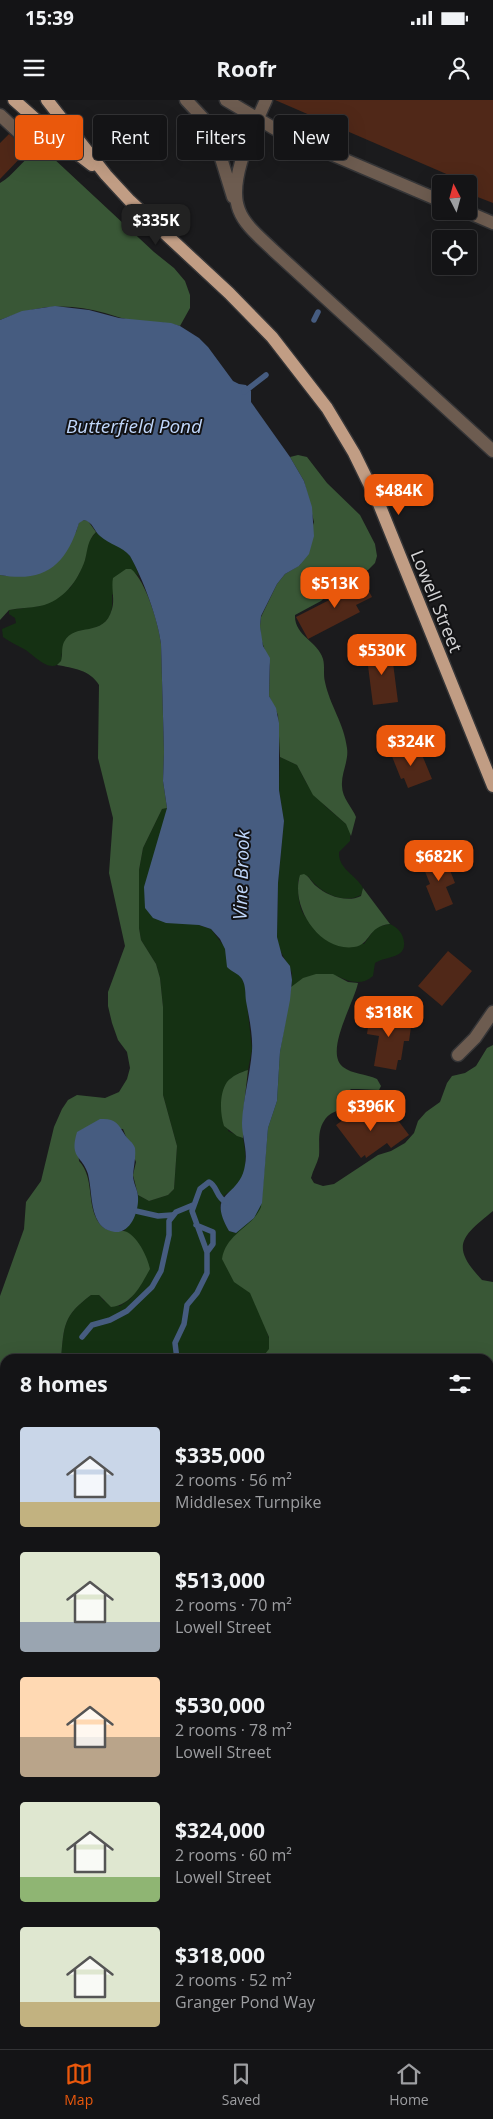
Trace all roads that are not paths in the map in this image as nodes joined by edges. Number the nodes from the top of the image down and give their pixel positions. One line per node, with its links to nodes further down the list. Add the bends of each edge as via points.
1 (14, 100): 7 (main road)
2 (47, 100): 14 (main road)
3 (186, 100): 16 (street, via 213,132)
4 (226, 100): 8 (street)
5 (266, 100): 9 (street)
6 (0, 115): 11 (street)
7 (31, 115)
8 (251, 115)
9 (260, 115)
10 (264, 122): 15 (street)
11 (15, 129)
12 (83, 157): 14 (main road)
13 (243, 160): 16 (street, via 237,178)
14 (106, 175): 20 (main road, Lowell Street, via 272,337 327,408 350,445 382,511)
15 (432, 197)
16 (238, 208): 19 (street, via 260,238)
17 (478, 217): 18 (street)
18 (493, 223)
19 (493, 451)
20 (493, 786)
21 (493, 1012): 22 (street)
22 (458, 1055)

